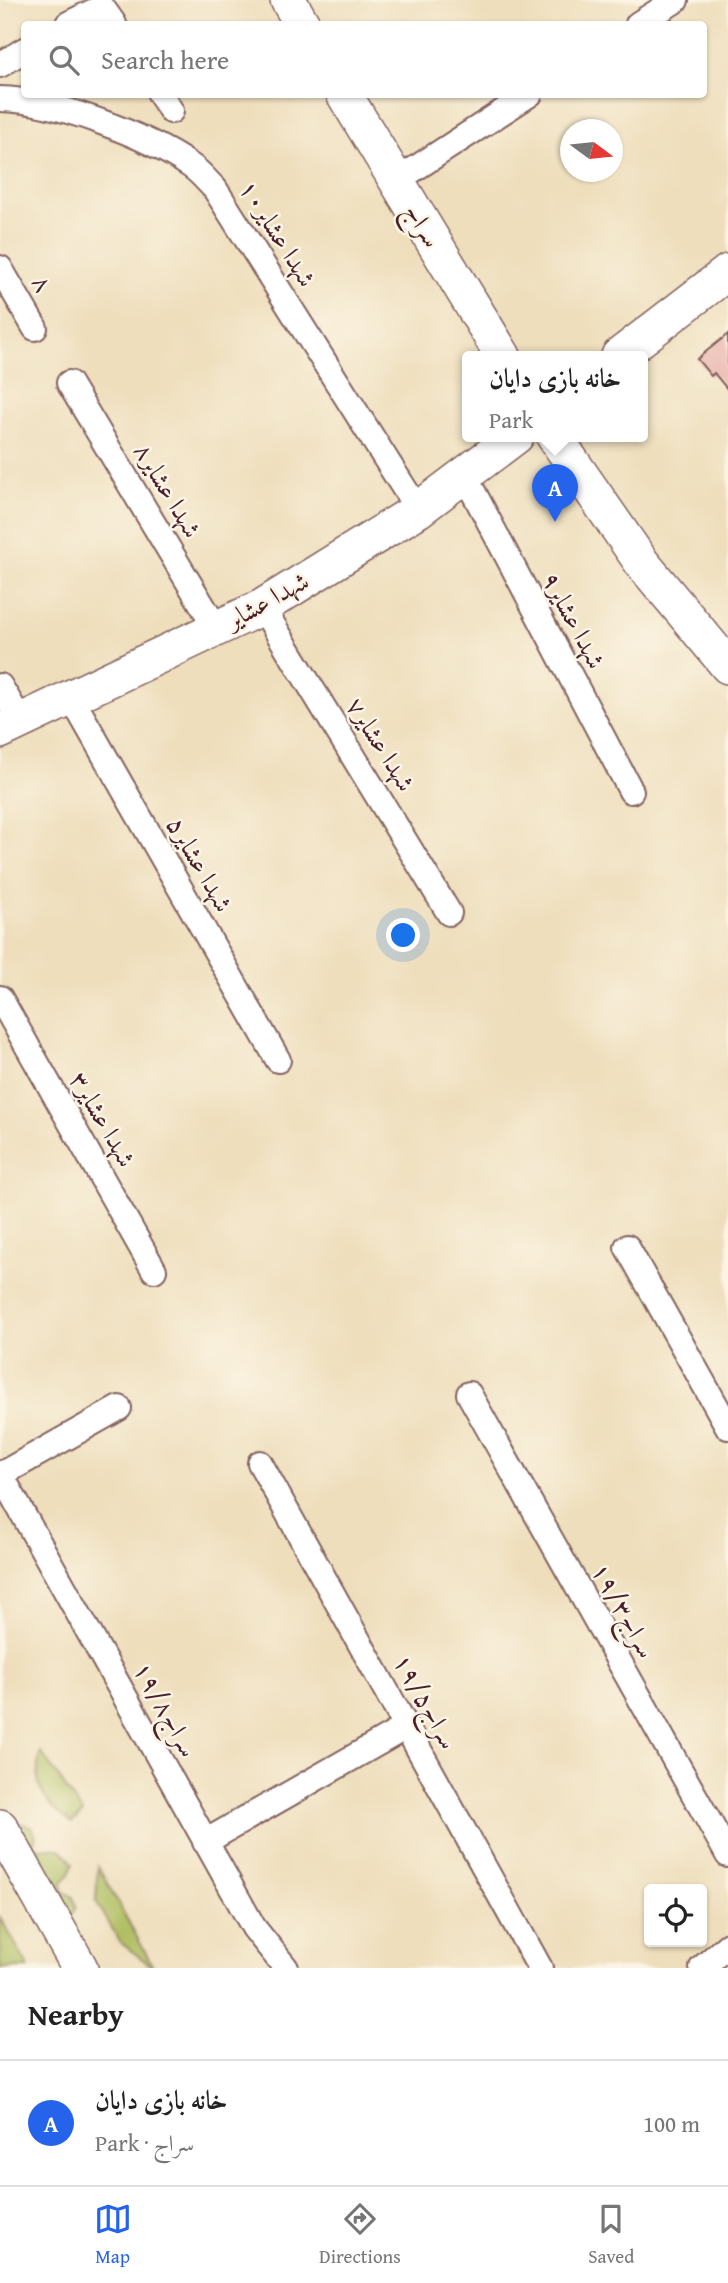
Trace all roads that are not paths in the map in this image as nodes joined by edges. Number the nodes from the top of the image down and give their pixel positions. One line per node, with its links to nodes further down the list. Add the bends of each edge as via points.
1 (288, 0): 5 (street)
2 (676, 0): 6 (street)
3 (108, 15): 4 (street)
4 (81, 21)
5 (300, 21)
6 (643, 21)
7 (21, 52): 8 (street)
8 (0, 65)
9 (346, 98): 12 (street, سراج)
10 (524, 98): 12 (street)
11 (0, 99): 22 (street, شهدا عشایر۱۰, via 79,115 151,142 194,168 215,188)
12 (396, 181): 16 (street, سراج)
13 (0, 268): 15 (street, ۸)
14 (728, 272): 17 (street)
15 (35, 328)
16 (500, 351)
17 (625, 351)
18 (69, 383): 24 (street, شهدا عشایر۸)
19 (508, 442): 21 (street, شهدا عشایر)
20 (558, 442): 25 (street, via 642,563)
21 (465, 476): 22 (street, شهدا عشایر); 29 (street, شهدا عشایر۹)
22 (418, 510): 23 (street, شهدا عشایر)
23 (262, 607): 24 (street, شهدا عشایر); 30 (street, شهدا عشایر۷)
24 (216, 628): 27 (street, شهدا عشایر)
25 (728, 666)
26 (0, 686): 28 (street)
27 (71, 697): 28 (street, شهدا عشایر); 32 (street, شهدا عشایر۵)
28 (10, 726)
29 (631, 791)
30 (449, 913)
31 (0, 998): 34 (street, شهدا عشایر۳)
32 (278, 1060)
33 (627, 1247): 37 (street)
34 (154, 1270)
35 (469, 1394): 43 (street, سراج۱۹/۳)
36 (119, 1408): 39 (street)
37 (728, 1427)
38 (260, 1463): 40 (street, سراج۱۹/۵)
39 (0, 1474): 42 (street, سراج۱۹/۸)
40 (406, 1727): 42 (street); 47 (street, سراج۱۹/۵)
41 (0, 1827): 45 (street)
42 (205, 1842): 46 (street, سراج۱۹/۸, via 254,1928)
43 (728, 1855)
44 (728, 1945): 48 (street)
45 (80, 1968)
46 (286, 1968)
47 (540, 1968)
48 (702, 1968)

